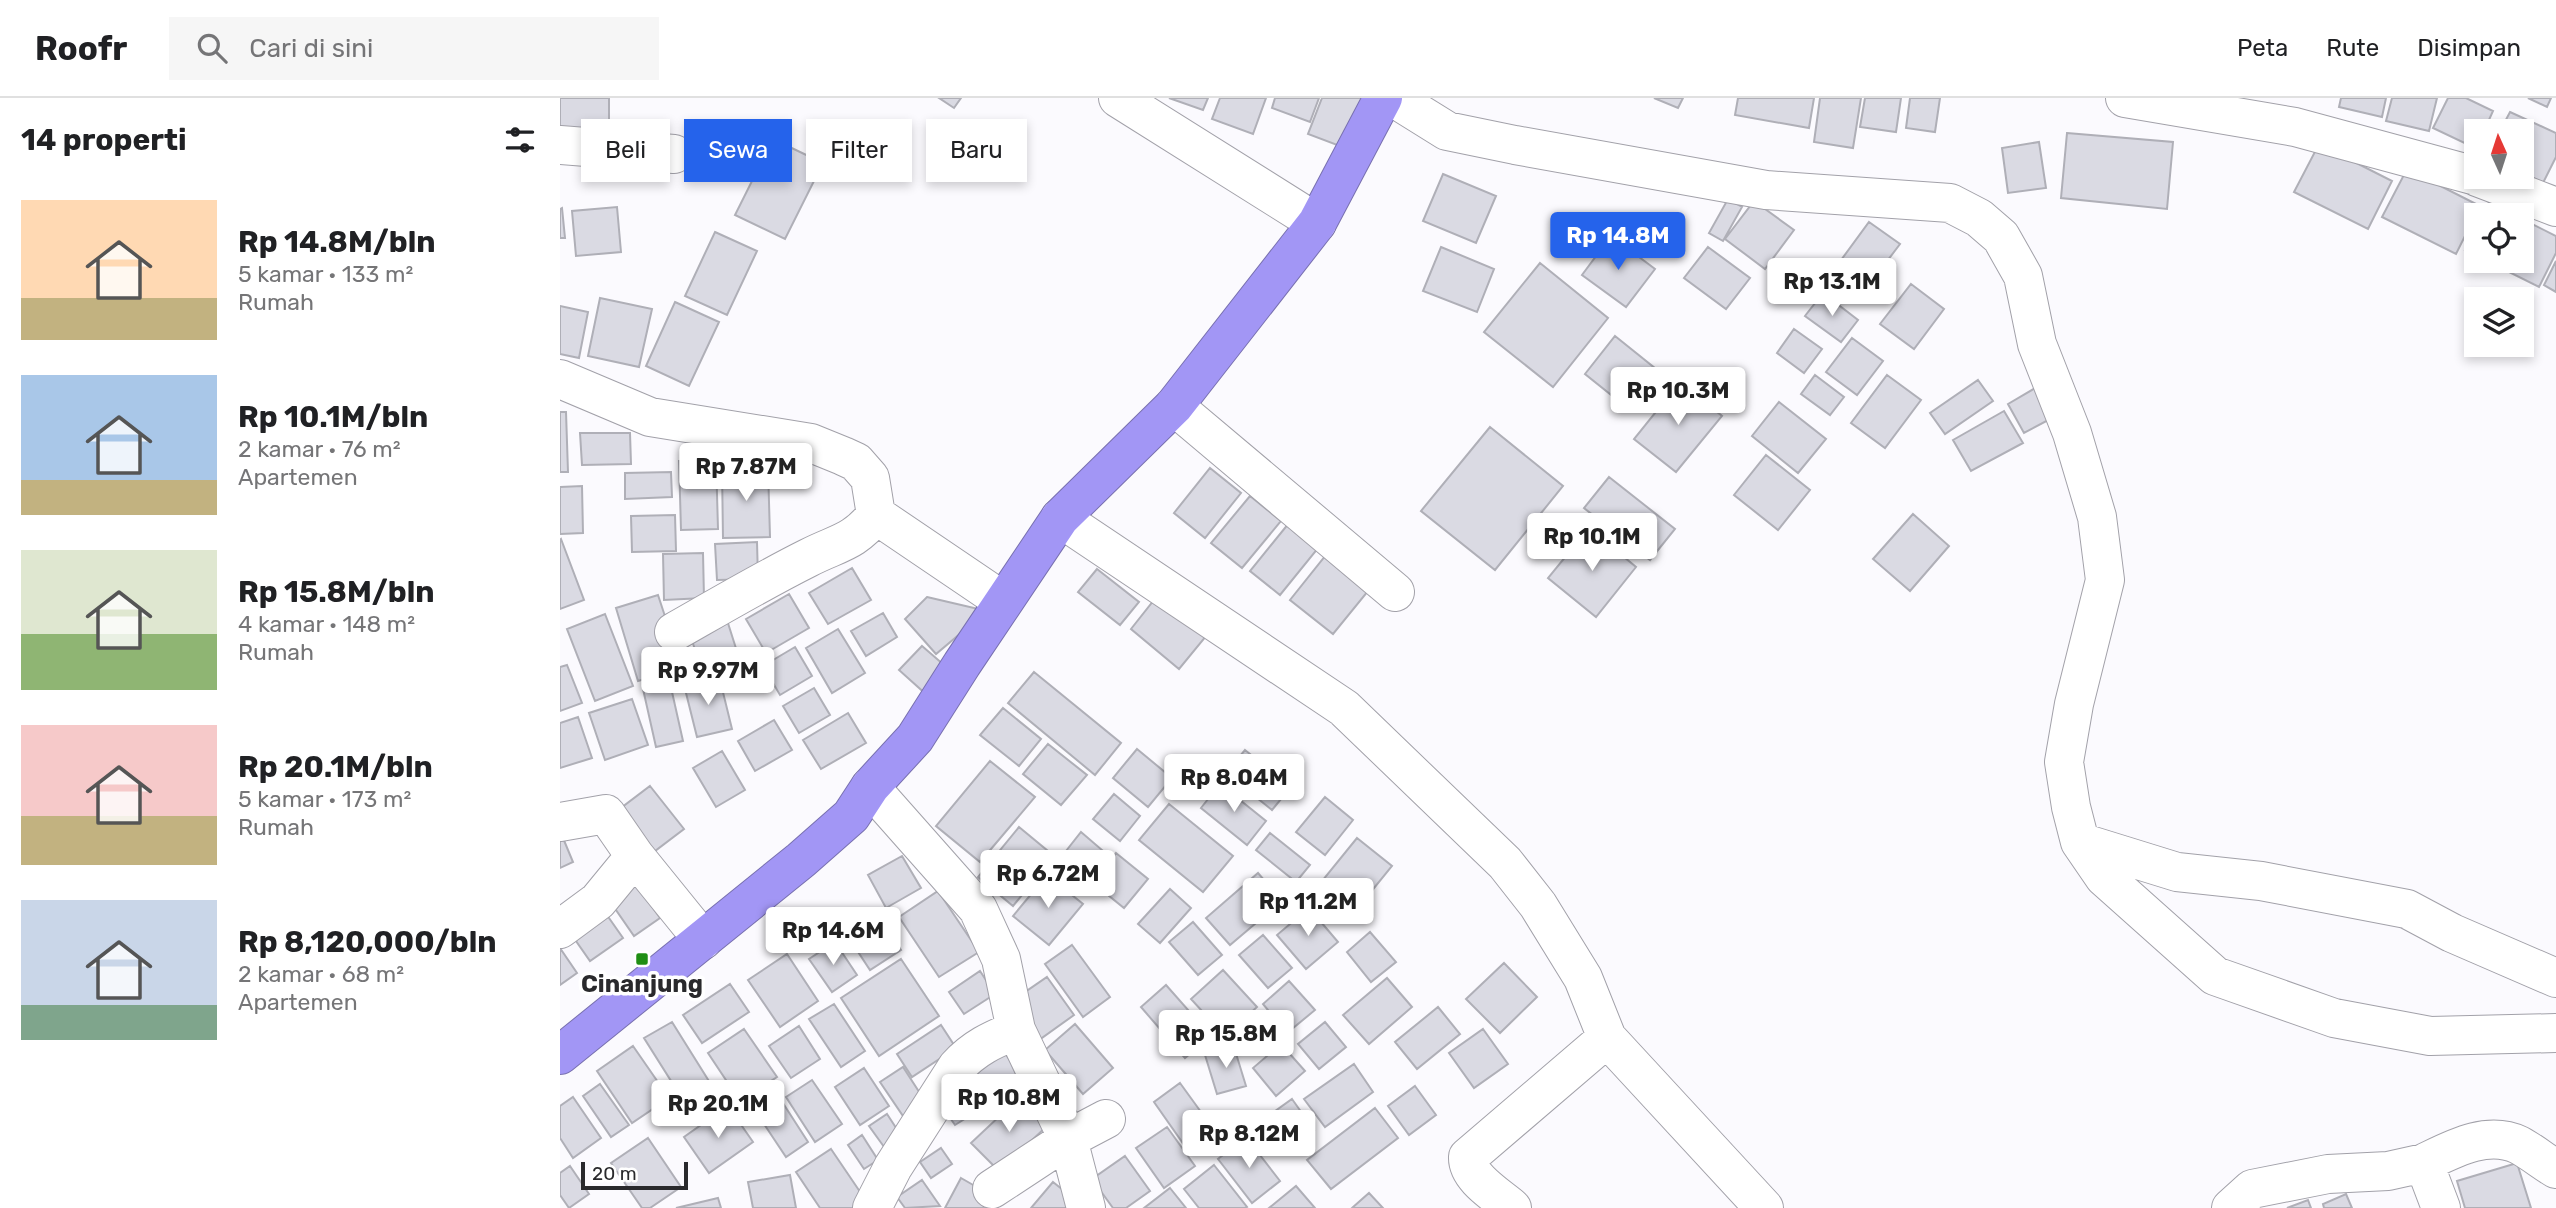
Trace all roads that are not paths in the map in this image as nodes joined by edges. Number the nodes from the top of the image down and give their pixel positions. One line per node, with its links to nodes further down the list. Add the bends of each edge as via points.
1 (1118, 98): 11 (street)
2 (1383, 98): 11 (highway)
3 (1394, 98): 21 (street, via 1447,131 1515,145 1766,190 1950,203 1979,218 2001,237 2023,276 2037,344 2073,433 2097,517 2105,580 2064,762)
4 (2125, 98): 5 (street)
5 (2190, 103): 8 (street)
6 (560, 145): 7 (street)
7 (674, 154)
8 (2464, 173)
9 (2509, 189): 10 (street)
10 (2556, 207)
11 (1317, 223): 13 (highway)
12 (560, 379): 14 (street, via 650,417 811,443 843,456 856,462 870,478)
13 (1174, 406): 15 (highway); 16 (street)
14 (876, 515): 17 (street); 18 (street, via 845,543 809,557)
15 (1060, 518): 17 (highway); 28 (street, via 1344,708 1505,863 1538,905 1583,978)
16 (1395, 592)
17 (1003, 601): 19 (highway, via 915,738)
18 (674, 632)
19 (870, 787): 24 (highway, via 851,816); 26 (street, via 978,909 1001,959)
20 (560, 822): 22 (street, via 606,814)
21 (2080, 842): 25 (street, via 2177,872 2261,881 2407,909); 27 (street, via 2104,877 2215,976 2334,1018 2430,1035)
22 (635, 856): 23 (street, via 598,901); 24 (street)
23 (560, 929)
24 (703, 940): 29 (highway)
25 (2556, 978)
26 (1016, 1030): 31 (street); 35 (street, via 983,1044 957,1067)
27 (2556, 1034)
28 (1607, 1038): 37 (street, via 1468,1157 1470,1170); 38 (street)
29 (560, 1055)
30 (1106, 1119): 31 (street)
31 (1068, 1139): 34 (street); 36 (street)
32 (2424, 1163): 33 (street, via 2470,1142 2494,1140 2517,1144); 39 (street, via 2252,1189); 40 (street)
33 (2556, 1170)
34 (992, 1189)
35 (872, 1208)
36 (1086, 1208)
37 (1512, 1208)
38 (1764, 1208)
39 (2231, 1208)
40 (2441, 1208)

